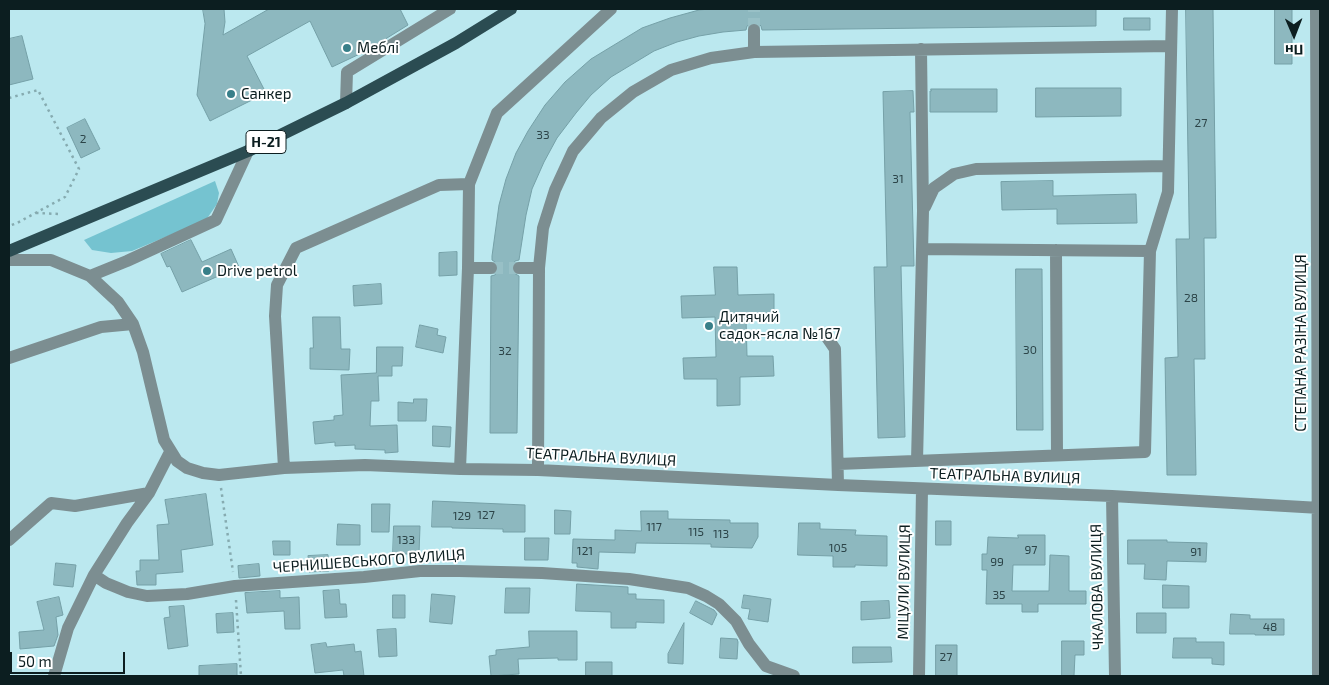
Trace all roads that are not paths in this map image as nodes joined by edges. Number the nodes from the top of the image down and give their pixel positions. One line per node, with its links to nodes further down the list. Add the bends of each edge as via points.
1 (450, 9): 10 (street, via 347,72)
2 (511, 9): 10 (main road, Н-21, via 456,44)
3 (611, 9): 13 (street, via 497,113)
4 (1172, 9): 7 (street)
5 (1316, 9): 19 (street, СТЕПАНА РАЗІНА ВУЛИЦЯ)
6 (754, 30): 9 (street)
7 (1171, 46): 8 (street); 12 (street)
8 (921, 50): 9 (street); 14 (street)
9 (754, 52): 24 (street, via 711,58 671,70 633,92 601,118 574,151 554,190 543,228)
10 (346, 103): 11 (main road, Н-21)
11 (248, 151): 17 (main road, Н-21); 25 (street, via 216,220)
12 (1168, 166): 14 (street, via 976,170 954,174 934,188); 18 (street, via 1168,192)
13 (469, 184): 21 (street); 33 (street, via 439,185 296,248 277,285 275,316)
14 (923, 211): 15 (street)
15 (922, 249): 16 (street); 31 (street)
16 (1056, 250): 18 (street); 30 (street)
17 (9, 251)
18 (1150, 251): 30 (street, via 1145,452)
19 (1318, 254): 40 (street, СТЕПАНА РАЗІНА ВУЛИЦЯ)
20 (9, 260): 25 (street, ТЕАТРАЛЬНА ВУЛИЦЯ, via 51,260)
21 (468, 268): 22 (street); 34 (street)
22 (492, 268)
23 (519, 268): 24 (street)
24 (539, 268): 35 (street)
25 (90, 276): 26 (street, ТЕАТРАЛЬНА ВУЛИЦЯ, via 118,302)
26 (133, 324): 28 (street, via 101,327); 29 (street, ТЕАТРАЛЬНА ВУЛИЦЯ)
27 (826, 336): 32 (street, via 835,349)
28 (9, 358)
29 (170, 452): 33 (street, ТЕАТРАЛЬНА ВУЛИЦЯ, via 187,468 203,473 219,475); 38 (street)
30 (1057, 455): 31 (street)
31 (917, 461): 32 (street)
32 (838, 464): 36 (street)
33 (284, 468): 34 (street, ТЕАТРАЛЬНА ВУЛИЦЯ, via 365,465)
34 (460, 469): 35 (street, ТЕАТРАЛЬНА ВУЛИЦЯ)
35 (538, 470): 36 (street, ТЕАТРАЛЬНА ВУЛИЦЯ)
36 (838, 485): 37 (street, ТЕАТРАЛЬНА ВУЛИЦЯ)
37 (922, 488): 39 (street, ТЕАТРАЛЬНА ВУЛИЦЯ); 45 (street, МІЦУЛИ ВУЛИЦЯ)
38 (149, 493): 41 (street, via 74,506 51,503); 42 (street)
39 (1112, 496): 40 (street, ТЕАТРАЛЬНА ВУЛИЦЯ); 46 (street, ЧКАЛОВА ВУЛИЦЯ)
40 (1320, 508): 47 (street, СТЕПАНА РАЗІНА ВУЛИЦЯ)
41 (9, 540)
42 (94, 575): 43 (street, via 68,628); 44 (street, ЧЕРНИШЕВСЬКОГО ВУЛИЦЯ, via 128,592 147,596 420,571 542,573 629,579 688,588 706,596 736,621 766,666)
43 (54, 676)
44 (794, 676)
45 (919, 676)
46 (1115, 676)
47 (1318, 676)

